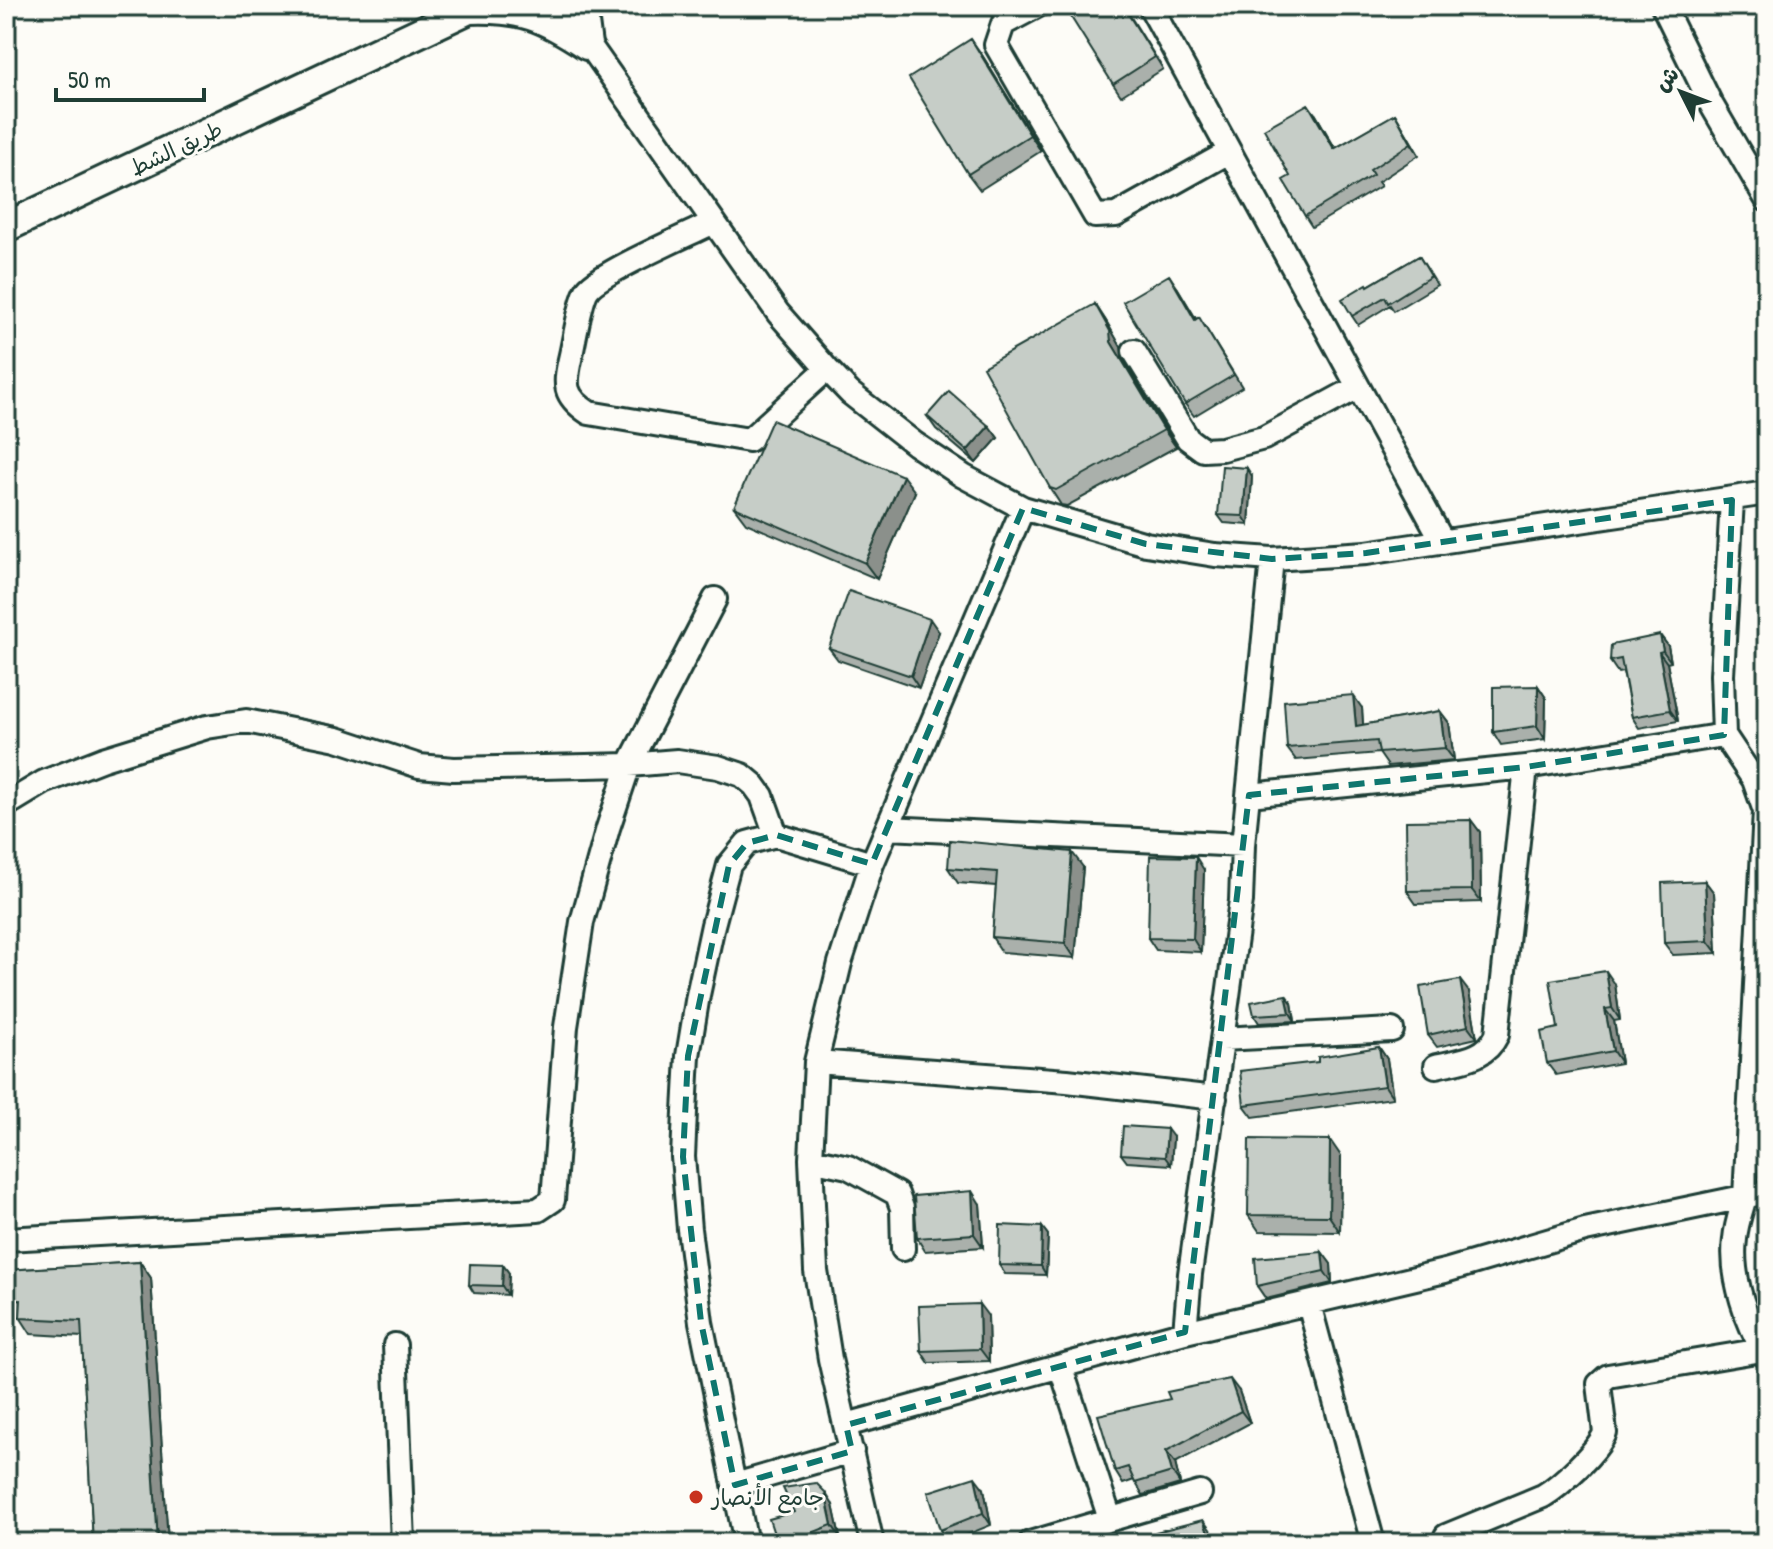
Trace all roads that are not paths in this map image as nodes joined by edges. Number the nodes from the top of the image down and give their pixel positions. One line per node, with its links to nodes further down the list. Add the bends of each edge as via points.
1 (562, 6): 7 (street)
2 (586, 6): 7 (main road)
3 (1037, 6): 8 (street, via 1003,24 996,45 1095,216 1116,215)
4 (1150, 6): 8 (street)
5 (1663, 6): 9 (street)
6 (472, 7): 7 (main road, via 523,11); 11 (main road, طريق الشط)
7 (587, 45): 10 (street)
8 (1229, 152): 14 (street)
9 (1767, 200)
10 (714, 222): 13 (street, via 778,313); 13 (street, via 587,290 567,372 573,402 589,413 749,440)
11 (6, 227)
12 (1134, 351): 14 (street, via 1188,439 1203,450 1264,438)
13 (827, 369): 17 (street, via 915,444)
14 (1358, 387): 18 (street)
15 (1767, 493): 16 (street)
16 (1732, 500): 18 (street); 21 (street, via 1722,675)
17 (1023, 508): 19 (street, via 1146,544); 26 (street)
18 (1443, 542): 19 (street)
19 (1272, 559): 24 (street)
20 (715, 599): 22 (street)
21 (1724, 735): 23 (street); 37 (street, via 1754,780 1765,811)
22 (629, 765): 25 (street, via 419,766 337,739 246,721 207,727 103,759 44,782); 27 (street, via 690,762 742,775 762,796); 38 (street, via 582,922 564,1042 553,1200 538,1210)
23 (1526, 767): 24 (street); 33 (street, via 1497,1035 1477,1056)
24 (1249, 795): 28 (street)
25 (6, 805)
26 (888, 828): 28 (street); 29 (street)
27 (776, 835): 29 (street); 47 (street, via 747,843 729,865 688,1056 683,1157 689,1229 701,1322)
28 (1243, 845): 31 (street, via 1241,901)
29 (872, 864): 32 (street)
30 (1392, 1030): 31 (street)
31 (1222, 1039): 34 (street)
32 (816, 1062): 34 (street); 35 (street)
33 (1436, 1066)
34 (1215, 1098): 41 (street)
35 (811, 1159): 39 (street, via 848,1167 897,1194); 45 (street, via 816,1271)
36 (1767, 1192): 37 (street)
37 (1745, 1197): 40 (street, via 1585,1230); 43 (street, via 1734,1266)
38 (6, 1239)
39 (903, 1249)
40 (1309, 1304): 41 (street); 55 (street)
41 (1185, 1332): 44 (street)
42 (395, 1345): 51 (street)
43 (1764, 1354): 50 (street, via 1608,1376 1599,1384 1605,1433 1588,1458 1543,1496)
44 (1061, 1368): 45 (street); 49 (street)
45 (846, 1425): 46 (street)
46 (852, 1451): 47 (street); 53 (street)
47 (735, 1485): 52 (street)
48 (1200, 1493): 49 (street)
49 (1110, 1519): 54 (street)
50 (1446, 1536)
51 (403, 1543)
52 (746, 1543)
53 (872, 1543)
54 (1030, 1543)
55 (1373, 1543)

